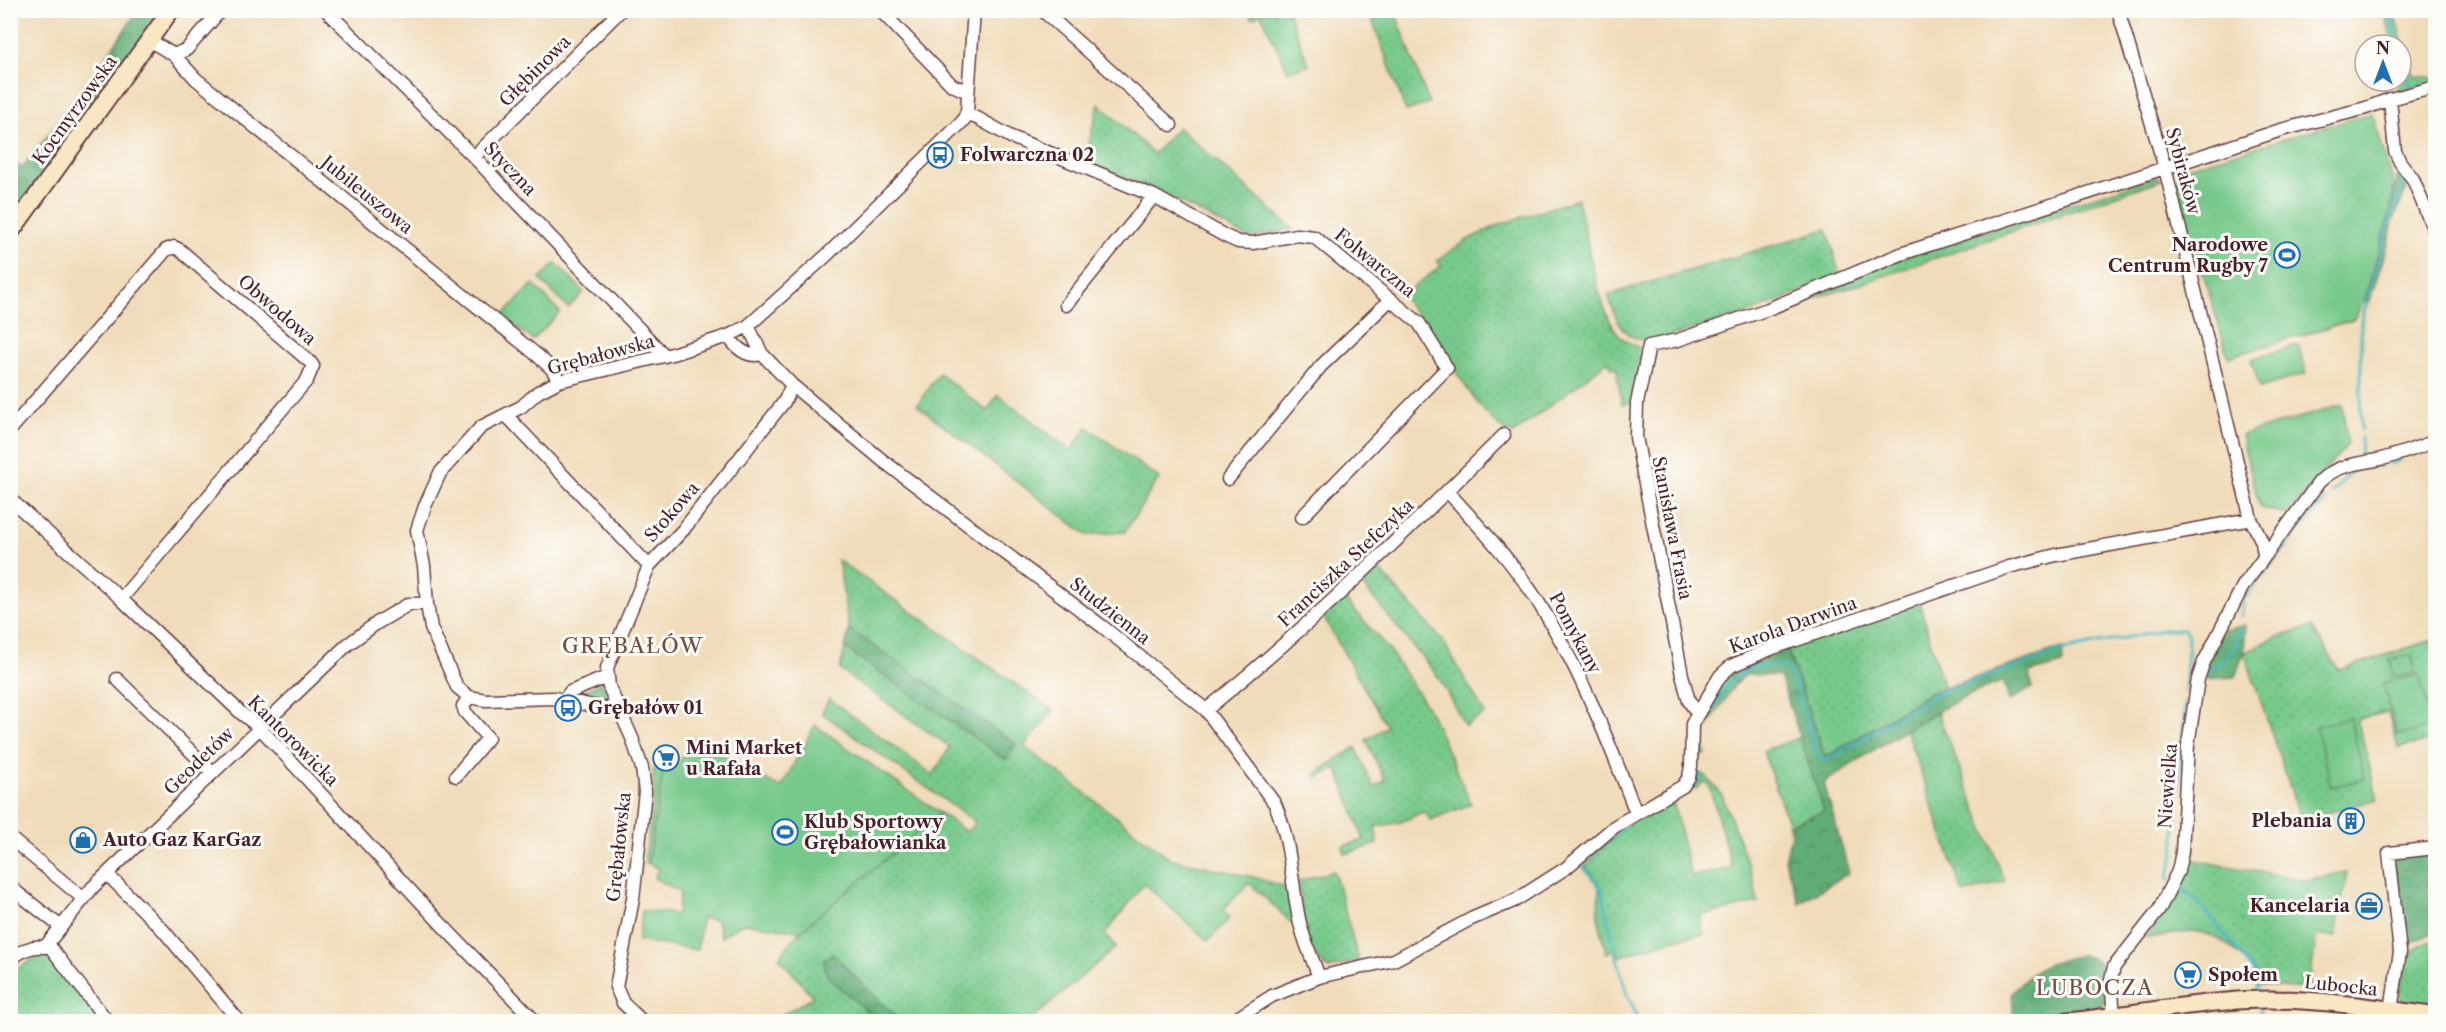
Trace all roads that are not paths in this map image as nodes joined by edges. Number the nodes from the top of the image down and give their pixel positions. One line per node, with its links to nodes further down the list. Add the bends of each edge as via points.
1 (171, 10): 9 (street, Kocmyrzowska)
2 (221, 10): 10 (street, via 187,49)
3 (326, 10): 16 (street, Styczna)
4 (621, 10): 16 (street, Głębinowa)
5 (880, 10): 12 (street, via 952,85)
6 (974, 10): 12 (street)
7 (1042, 10): 15 (street)
8 (2118, 10): 17 (street, Sybiraków)
9 (149, 40): 10 (street, Jubileuszowa); 19 (street, Kocmyrzowska)
10 (174, 55): 27 (street, Jubileuszowa, via 196,79 537,355)
11 (2436, 87): 13 (street)
12 (968, 92): 14 (street)
13 (2390, 99): 17 (street); 20 (street, via 2395,151 2413,179)
14 (966, 114): 18 (street, Folwarczna, via 1011,137); 23 (street, Grębałowska, via 923,163)
15 (1171, 125)
16 (474, 157): 26 (street, Styczna)
17 (2165, 168): 37 (street, Sybiraków); 48 (street, Stanisława Frasia, via 1901,254 1768,309 1649,346 1637,403 1636,437 1682,675 1689,701)
18 (1154, 196): 21 (street, Folwarczna, via 1238,242 1297,235 1314,237); 22 (street)
19 (10, 233)
20 (2436, 236)
21 (1391, 299): 33 (street, via 1321,366); 36 (street, Folwarczna, via 1424,328 1447,368)
22 (1066, 305)
23 (748, 326): 24 (street, Grębałowska); 25 (street, Studzienna)
24 (728, 336): 25 (street, Studzienna, via 741,351 753,356); 26 (street, Grębałowska)
25 (762, 354): 28 (street, Studzienna)
26 (664, 356): 27 (street, Grębałowska)
27 (559, 381): 29 (street, Grębałowska)
28 (792, 385): 39 (street, Stokowa, via 784,402 683,530); 47 (street, Studzienna)
29 (506, 415): 39 (street); 41 (street, Grębałowska, via 481,427 454,455 440,473 425,506 417,530)
30 (10, 430): 40 (street, Obwodowa, via 166,250 174,248 313,366 308,380)
31 (1504, 435): 34 (street, Franciszka Stefczyka)
32 (2436, 441): 38 (street, via 2382,459 2342,466 2328,474)
33 (1228, 479)
34 (1447, 491): 47 (street, Franciszka Stefczyka, via 1274,655); 52 (street, Pomykany, via 1511,564 1551,624 1598,717)
35 (10, 500): 40 (street, Kantorowicka)
36 (1302, 517)
37 (2251, 519): 38 (street, Sybiraków); 48 (street, Karola Darwina, via 2009,567 1773,648 1731,666 1720,676)
38 (2264, 555): 64 (street, Niewielka, via 2220,629 2198,679 2188,745 2182,852 2171,888 2159,910 2114,967)
39 (649, 566): 42 (street, Stokowa, via 609,662)
40 (121, 599): 49 (street, Kantorowicka)
41 (427, 604): 44 (street, Grębałowska, via 431,628 448,670 457,687); 49 (street, Geodetów, via 409,604 347,645)
42 (607, 677): 45 (street, via 570,692); 46 (street, Grębałowska)
43 (117, 679): 50 (street)
44 (469, 697): 45 (street); 51 (street, via 463,706 465,712 488,738)
45 (565, 699): 46 (street)
46 (618, 708): 68 (street, Grębałowska, via 642,768 645,792 633,899 616,987 623,1003)
47 (1206, 710): 61 (street, Studzienna, via 1275,804 1281,818 1301,929)
48 (1697, 713): 52 (street, Karola Darwina, via 1692,724 1689,777 1683,786)
49 (260, 728): 50 (street, Geodetów); 67 (street, Kantorowicka)
50 (213, 773): 55 (street, Geodetów)
51 (456, 776)
52 (1636, 813): 61 (street, Karola Darwina, via 1566,868 1516,900 1394,960)
53 (10, 838): 57 (street)
54 (2436, 848): 62 (street, via 2389,853 2400,952)
55 (107, 874): 57 (street, Geodetów); 66 (street, via 163,930)
56 (10, 887): 58 (street)
57 (84, 899): 58 (street, Geodetów)
58 (62, 927): 59 (street, Geodetów)
59 (48, 944): 60 (street, via 27,949); 65 (street)
60 (10, 960)
61 (1319, 977): 69 (street, Karola Darwina, via 1272,996)
62 (2391, 1010): 63 (street, Lubocka); 64 (street, Lubocka, via 2264,1000)
63 (2436, 1016)
64 (2114, 1017): 70 (street, Lubocka)
65 (108, 1022)
66 (240, 1022)
67 (536, 1022)
68 (643, 1022)
69 (1231, 1022)
70 (2064, 1022)

